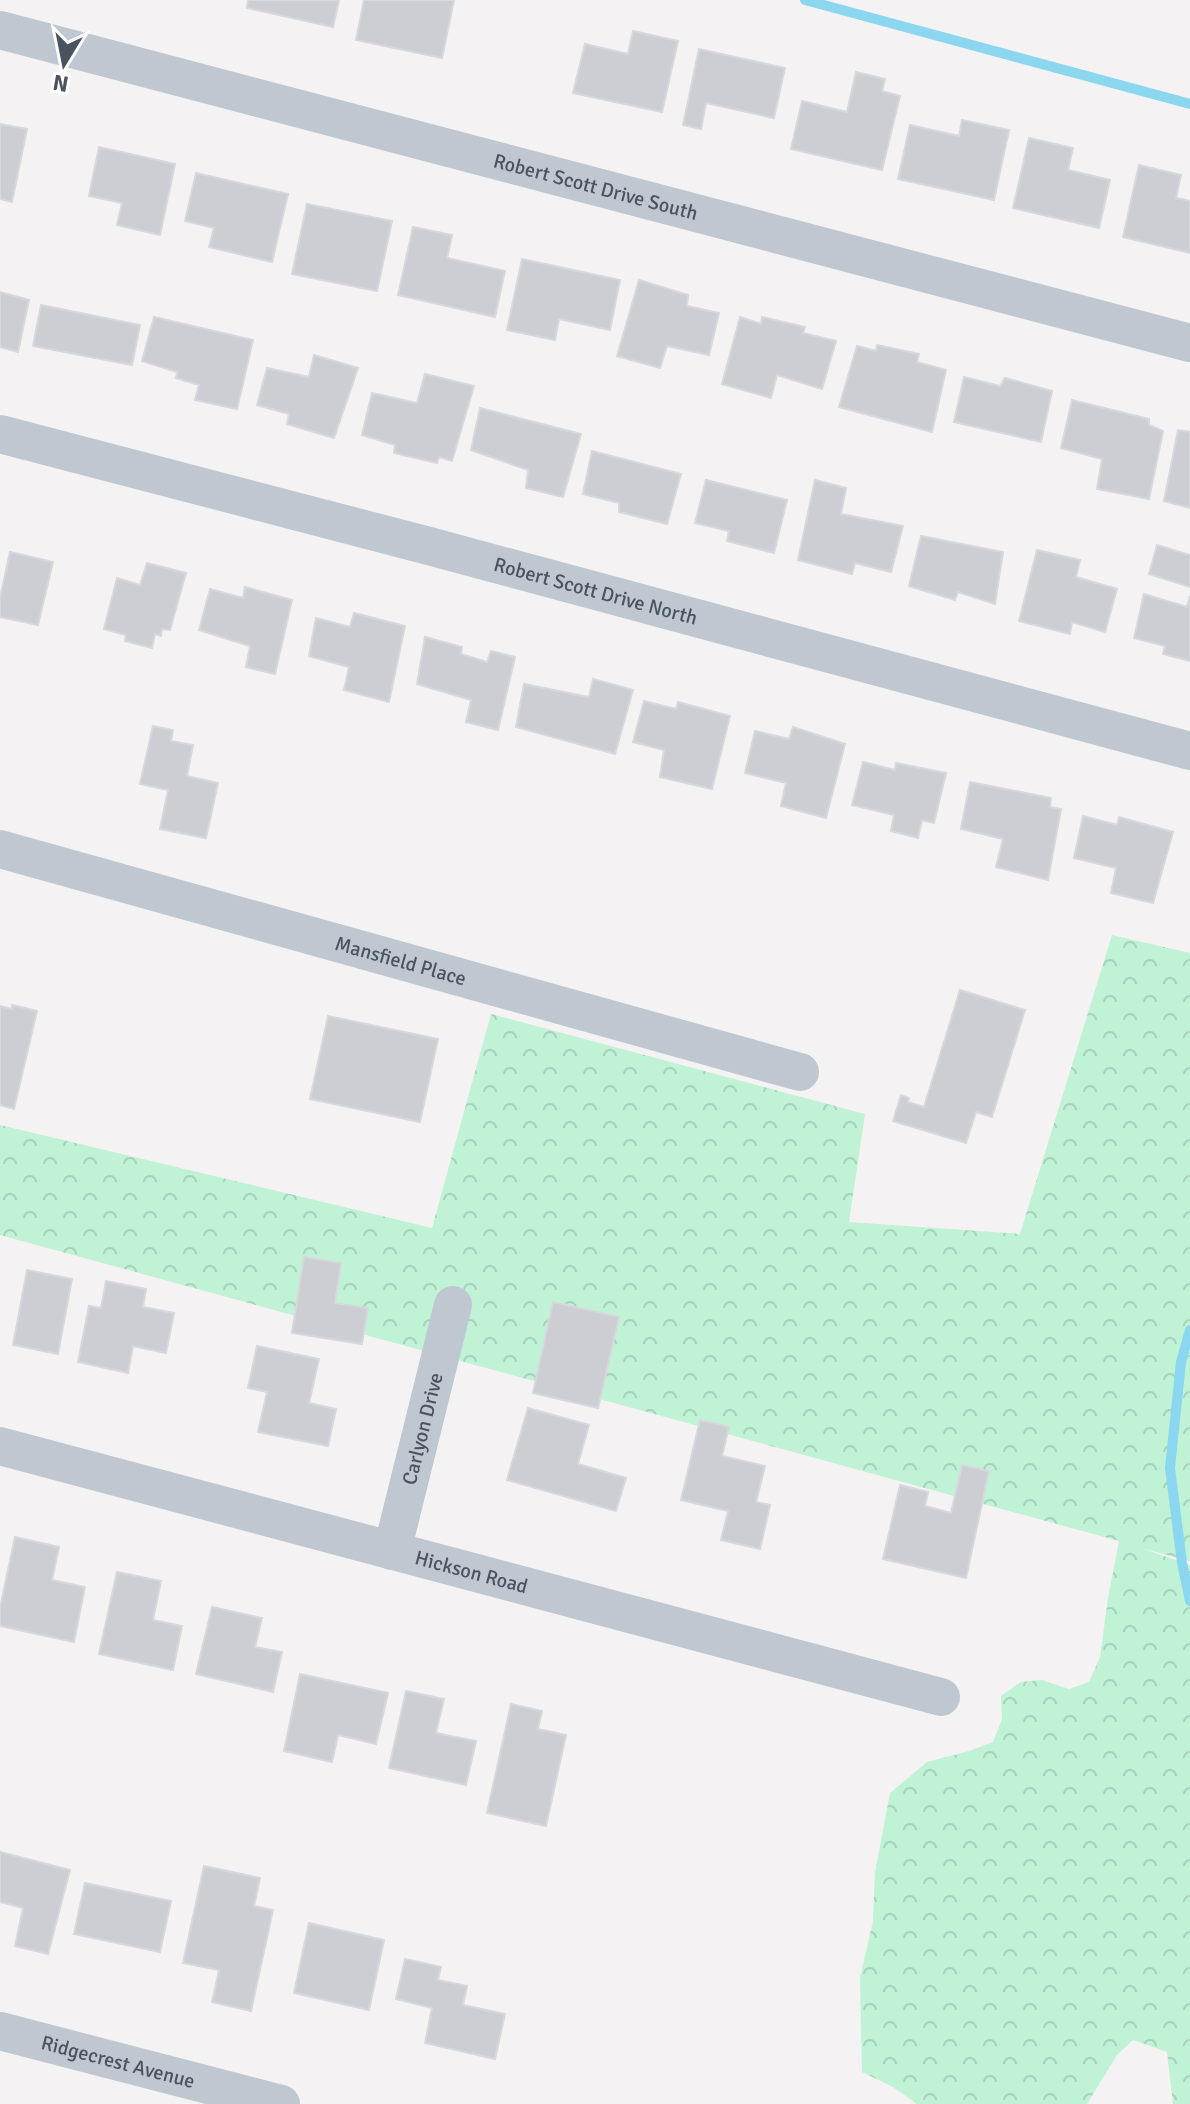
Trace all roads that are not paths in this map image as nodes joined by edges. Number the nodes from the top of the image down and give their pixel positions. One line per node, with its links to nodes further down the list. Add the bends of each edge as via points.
1 (0, 30): 2 (street, Robert Scott Drive South)
2 (1190, 343)
3 (0, 434): 4 (street, Robert Scott Drive North)
4 (1190, 751)
5 (0, 849): 6 (street, Mansfield Place)
6 (800, 1072)
7 (453, 1305): 9 (street, Carlyon Drive)
8 (0, 1446): 9 (street, Hickson Road)
9 (392, 1551): 10 (street, Hickson Road)
10 (941, 1697)
11 (0, 2031): 12 (street, Ridgecrest Avenue)
12 (281, 2104)

